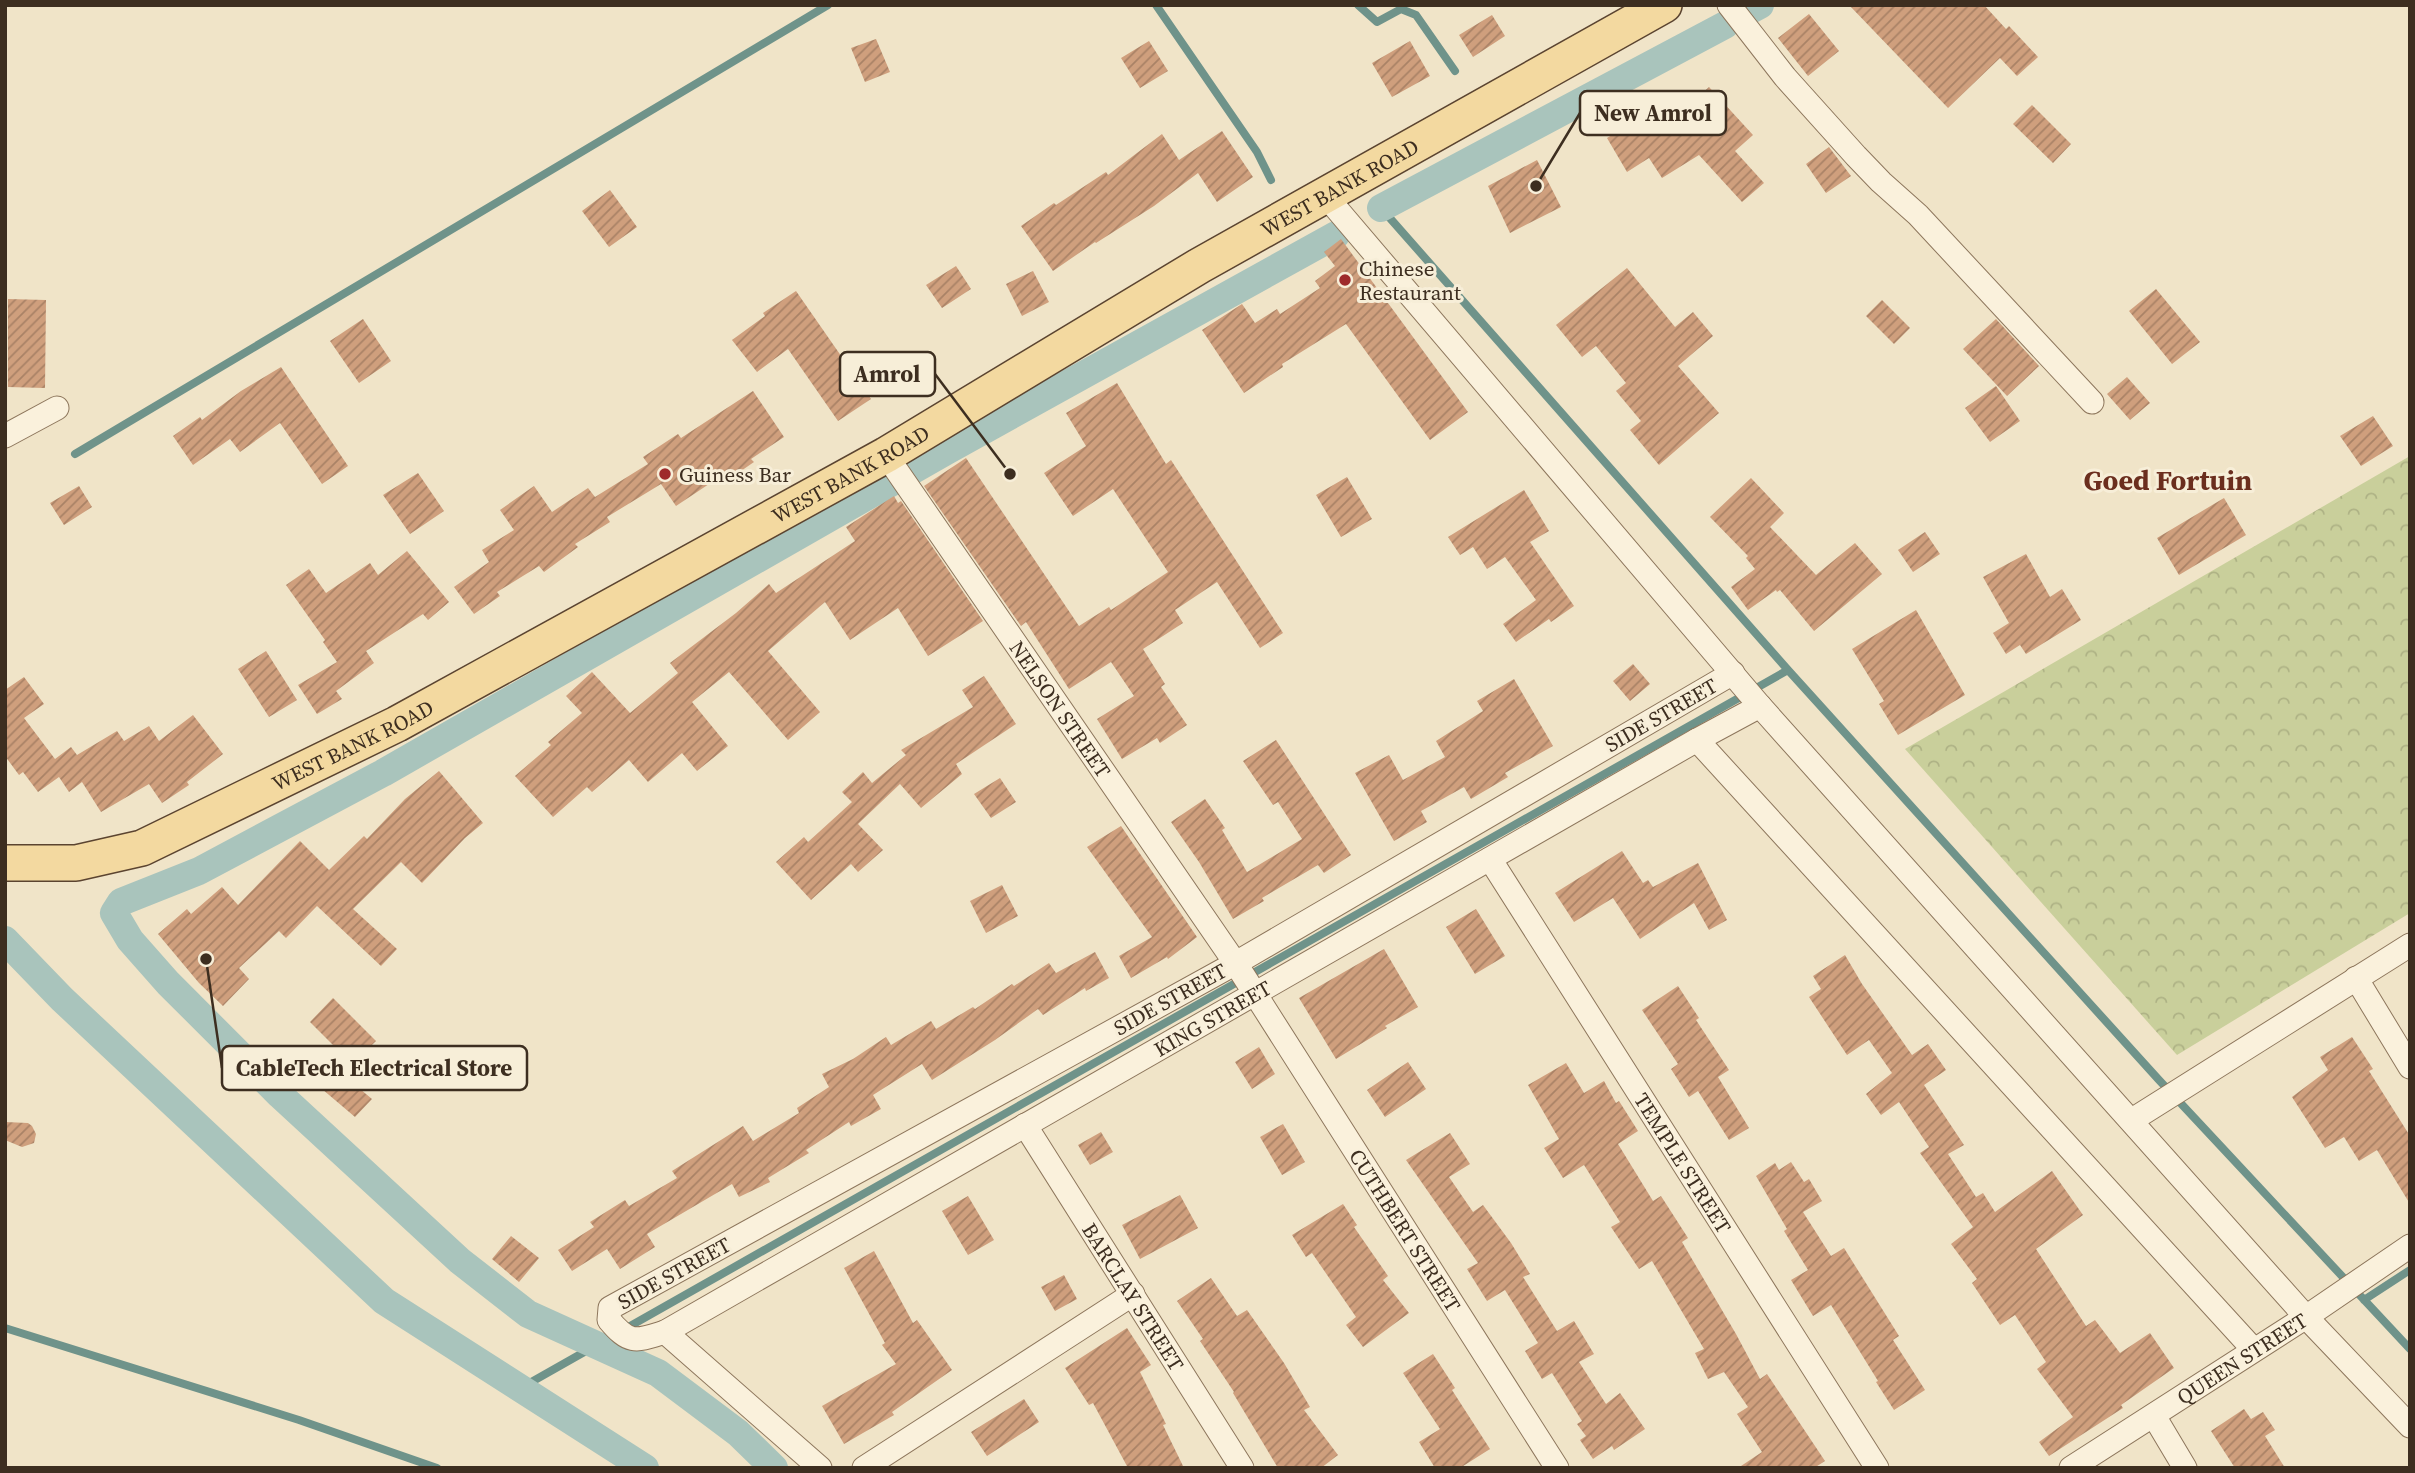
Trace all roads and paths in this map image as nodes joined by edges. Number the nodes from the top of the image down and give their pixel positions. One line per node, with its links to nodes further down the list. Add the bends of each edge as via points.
1 (1728, 5): 4 (street, via 1856,156 1919,215)
2 (1659, 7): 3 (main road, WEST BANK ROAD)
3 (1324, 194): 7 (main road, WEST BANK ROAD); 8 (street)
4 (2092, 402)
5 (57, 408): 6 (street)
6 (5, 436)
7 (886, 456): 12 (main road, WEST BANK ROAD, via 397,724 142,848 76,863); 14 (street, NELSON STREET)
8 (1733, 673): 9 (street); 14 (street, SIDE STREET)
9 (1760, 706): 10 (street, KING STREET); 18 (street)
10 (1697, 740): 11 (street, KING STREET); 25 (street)
11 (1490, 859): 16 (street, KING STREET); 32 (street, TEMPLE STREET)
12 (8, 860)
13 (2410, 945): 15 (street)
14 (1237, 965): 16 (street, NELSON STREET); 23 (street, SIDE STREET, via 610,1308)
15 (2356, 978): 17 (street); 18 (street)
16 (1253, 991): 19 (street, KING STREET); 31 (street, CUTHBERT STREET)
17 (2410, 1067)
18 (2132, 1120): 22 (street)
19 (1024, 1125): 21 (street, BARCLAY STREET); 24 (street, KING STREET)
20 (2410, 1246): 22 (street, QUEEN STREET)
21 (1133, 1294): 29 (street); 30 (street, BARCLAY STREET)
22 (2306, 1317): 25 (street, QUEEN STREET); 27 (street)
23 (614, 1326): 24 (street, KING STREET, via 636,1340)
24 (665, 1332): 28 (street)
25 (2253, 1349): 26 (street, QUEEN STREET)
26 (2154, 1416): 33 (street, QUEEN STREET); 34 (street)
27 (2410, 1426)
28 (820, 1468)
29 (864, 1468)
30 (1242, 1468)
31 (1557, 1468)
32 (1877, 1468)
33 (2071, 1468)
34 (2185, 1468)

